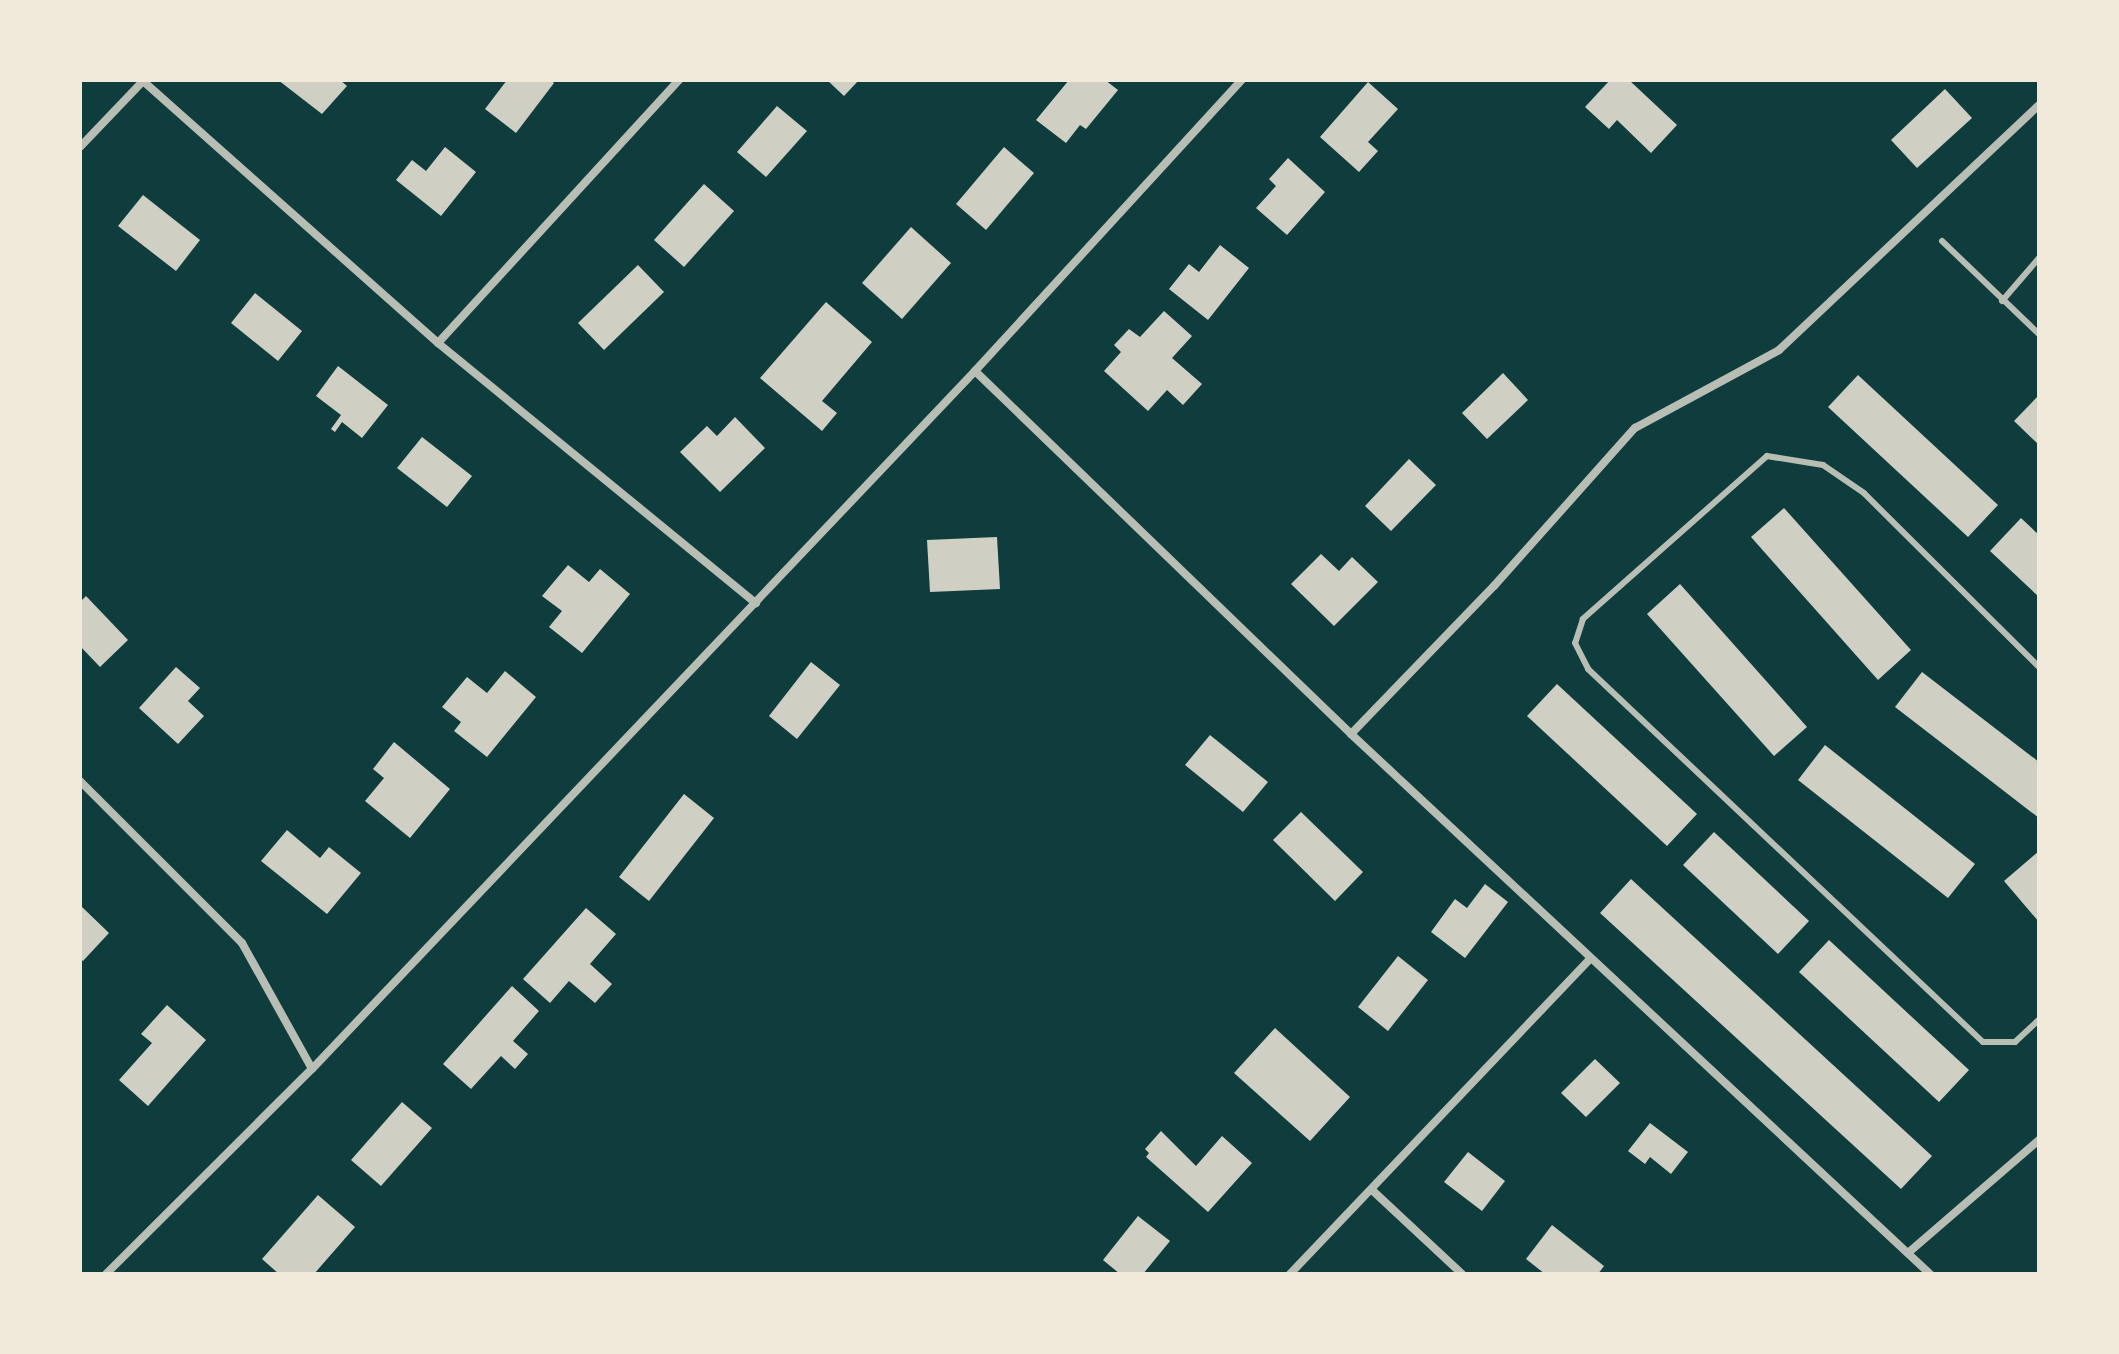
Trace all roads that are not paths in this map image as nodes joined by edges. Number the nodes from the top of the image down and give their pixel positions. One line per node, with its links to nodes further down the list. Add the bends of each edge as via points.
1 (143, 80): 5 (street); 10 (street)
2 (679, 80): 10 (street)
3 (1242, 80): 11 (street)
4 (2039, 105): 14 (street, via 1779,350 1635,428 1494,586)
5 (80, 147)
6 (1942, 241): 8 (lane)
7 (2039, 258): 8 (lane)
8 (2002, 301): 9 (lane)
9 (2039, 334)
10 (438, 343): 12 (street)
11 (975, 371): 12 (street); 14 (street)
12 (756, 603): 18 (street)
13 (2039, 667): 17 (lane, via 1864,493 1823,465 1767,456 1583,619 1575,643 1588,669 1983,1042 2015,1042)
14 (1351, 734): 16 (street)
15 (80, 781): 18 (street, via 242,943)
16 (1590, 959): 20 (street); 21 (street)
17 (2039, 1020)
18 (312, 1069): 22 (street)
19 (2039, 1140): 21 (street)
20 (1372, 1190): 23 (street); 24 (street)
21 (1908, 1253): 25 (street)
22 (106, 1274)
23 (1290, 1274)
24 (1462, 1274)
25 (1930, 1274)

